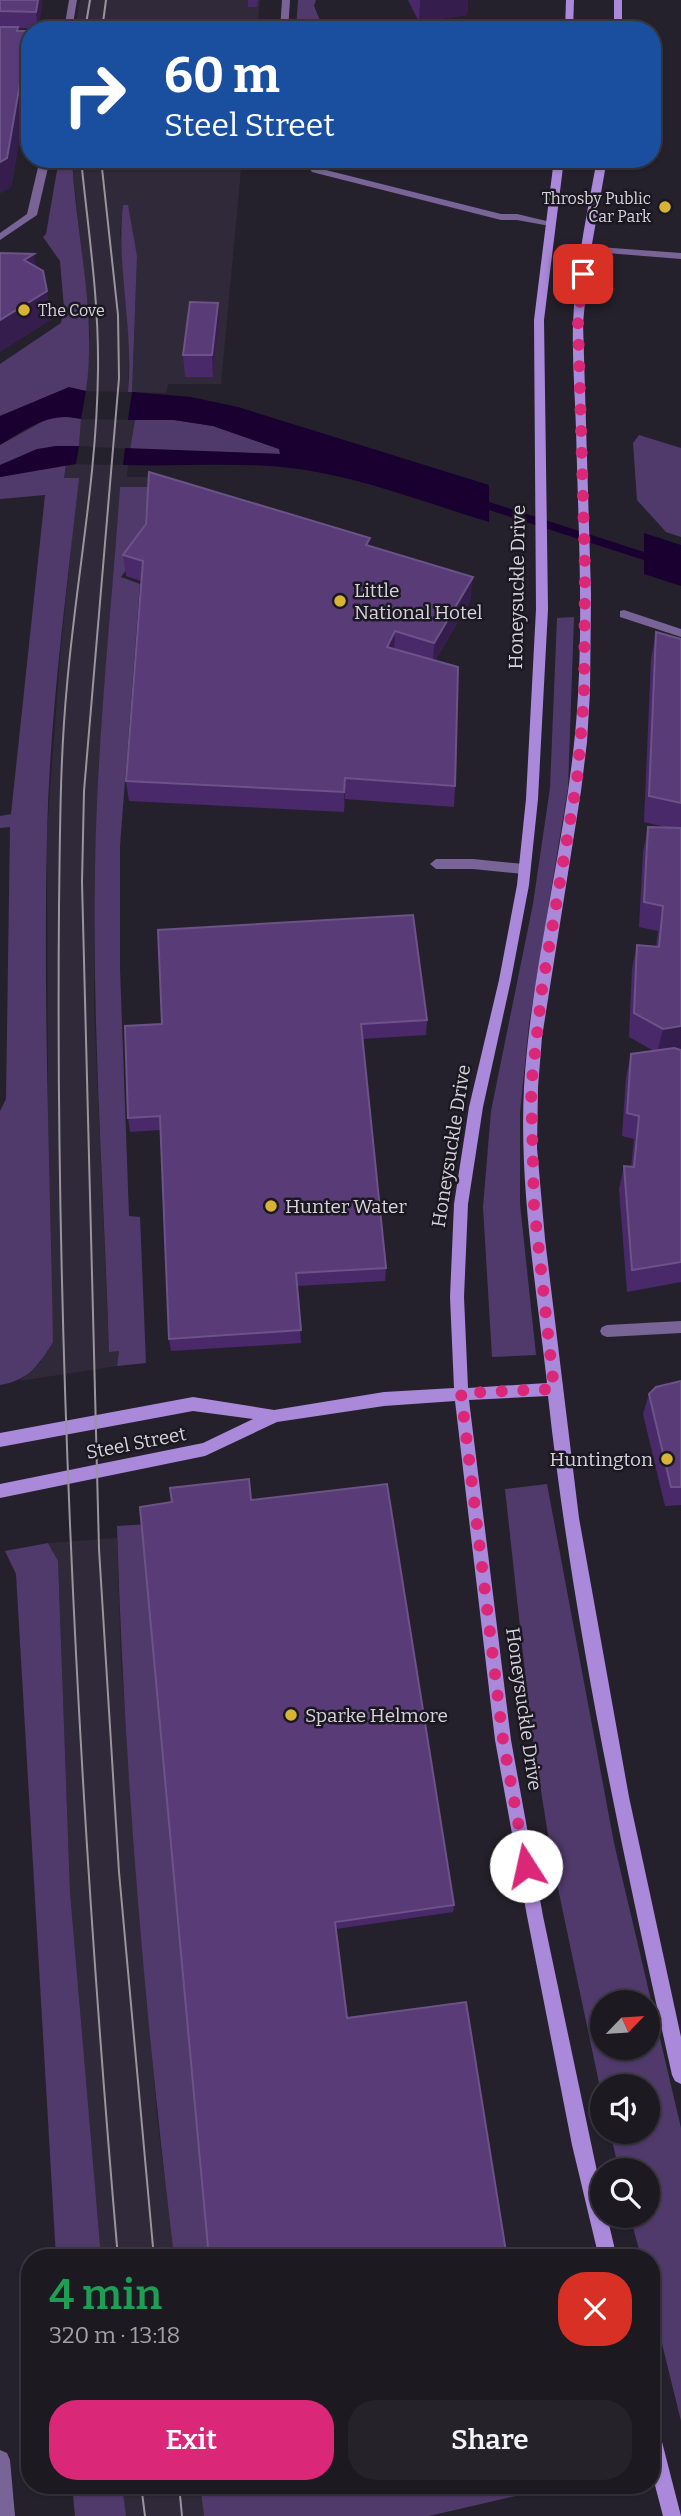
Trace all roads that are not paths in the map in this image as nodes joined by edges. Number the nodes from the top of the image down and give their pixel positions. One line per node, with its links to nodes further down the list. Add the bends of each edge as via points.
1 (73, 0): 5 (street)
2 (286, 0): 6 (street)
3 (570, 0): 7 (main road)
4 (618, 0): 8 (main road)
5 (70, 21)
6 (285, 21)
7 (569, 21)
8 (618, 21)
9 (43, 168): 14 (street, via 32,215)
10 (314, 168): 13 (street, via 501,218)
11 (558, 168): 13 (main road, Honeysuckle Drive)
12 (600, 168): 15 (main road)
13 (550, 223): 20 (main road, Honeysuckle Drive, via 538,320 542,609)
14 (0, 237)
15 (586, 250): 16 (street); 23 (main road, via 578,322 584,697 577,780 542,989 531,1088 534,1205)
16 (681, 256)
17 (624, 614): 18 (street)
18 (681, 633)
19 (436, 864): 20 (street)
20 (524, 869): 24 (main road, Honeysuckle Drive, via 461,1204 457,1297)
21 (681, 1327): 22 (street)
22 (607, 1331)
23 (554, 1389): 24 (main road, Steel Street); 28 (main road, via 580,1584 612,1757)
24 (461, 1393): 25 (main road, Steel Street); 29 (main road, Honeysuckle Drive, via 503,1740 573,2104)
25 (275, 1416): 26 (main road, Steel Street, via 193,1404); 27 (main road, Steel Street, via 205,1449)
26 (0, 1440)
27 (0, 1491)
28 (681, 2075)
29 (606, 2249)
30 (0, 2460): 32 (street)
31 (660, 2468): 33 (main road)
32 (5, 2516)
33 (673, 2516)

